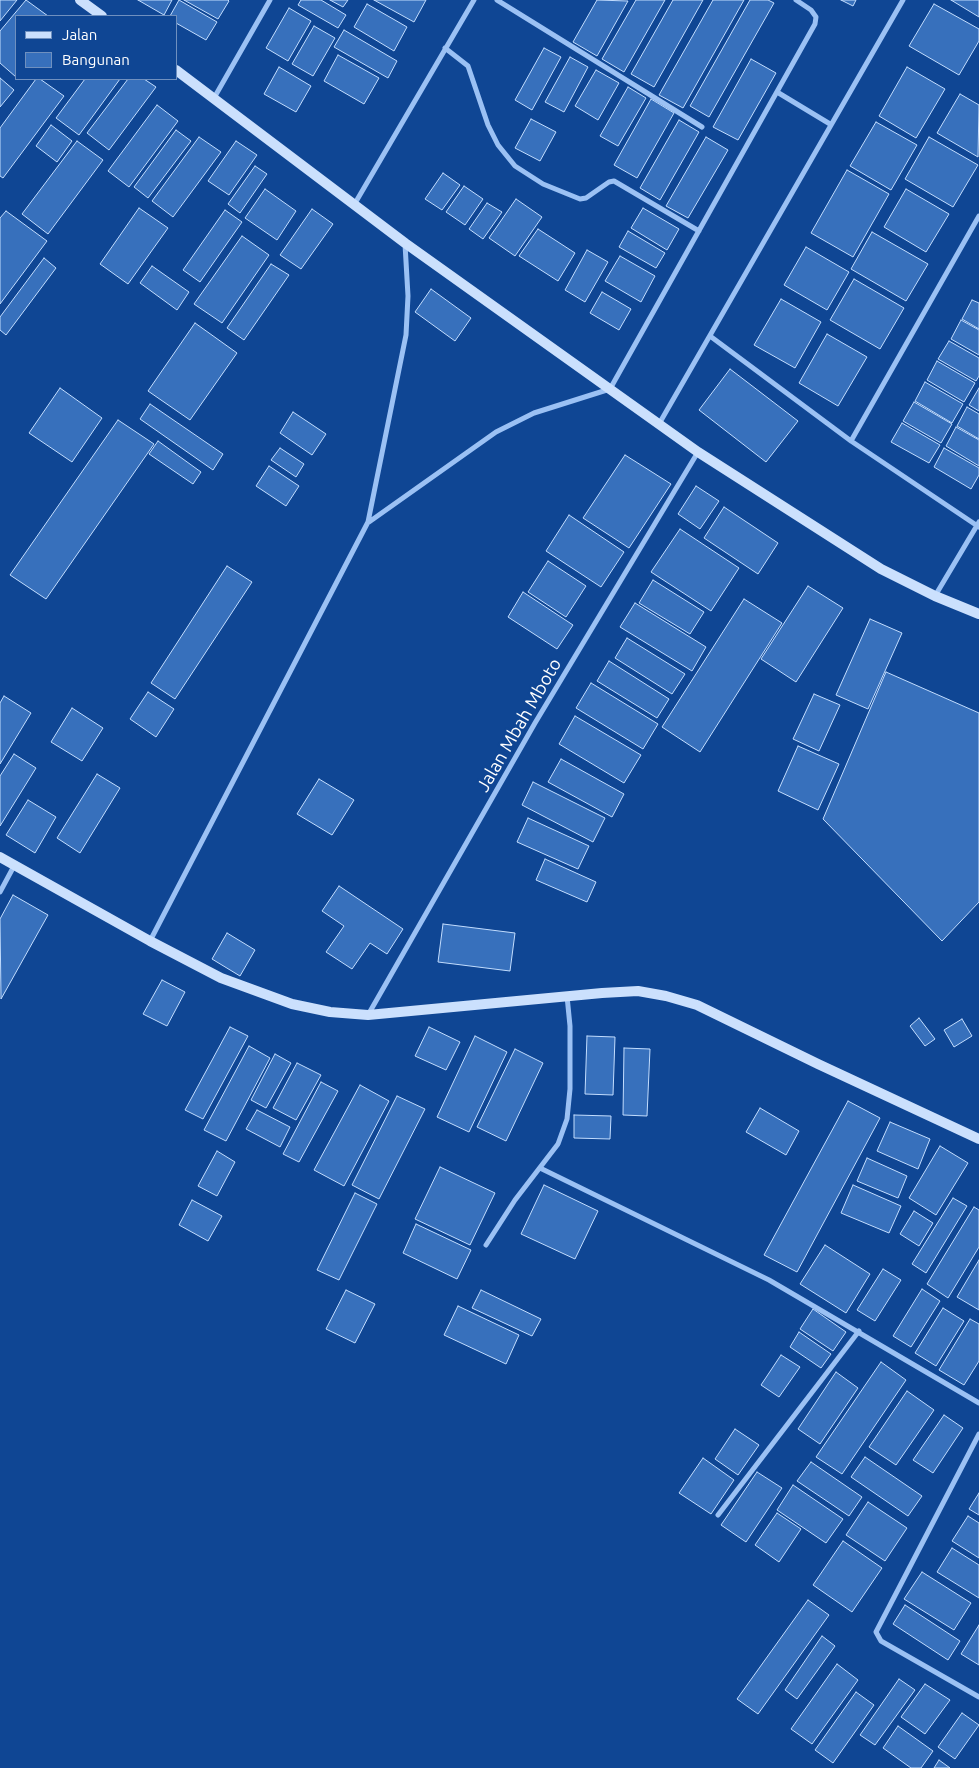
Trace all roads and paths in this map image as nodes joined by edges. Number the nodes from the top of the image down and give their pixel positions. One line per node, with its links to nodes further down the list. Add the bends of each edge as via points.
1 (270, 0): 11 (street)
2 (474, 0): 8 (street)
3 (497, 0): 13 (street)
4 (796, 0): 10 (street, via 811,10 816,17 815,24)
5 (903, 0): 12 (street)
6 (85, 2): 7 (street)
7 (101, 15)
8 (445, 48): 14 (street); 16 (street, via 468,66 488,125 498,145 515,166 543,184 580,199 614,181)
9 (178, 71): 11 (street)
10 (777, 92): 12 (street); 16 (street)
11 (214, 98): 14 (street)
12 (830, 124): 18 (street)
13 (702, 126)
14 (354, 205): 17 (street)
15 (979, 216): 21 (street)
16 (699, 231): 19 (street)
17 (405, 243): 19 (street); 23 (street, via 406,335)
18 (710, 336): 20 (street); 21 (street)
19 (610, 389): 20 (street); 23 (street, via 534,414 496,432)
20 (658, 425): 22 (street)
21 (850, 441): 24 (street)
22 (698, 452): 25 (street, via 881,569); 32 (street, Jalan Mbah Mboto, via 536,723)
23 (368, 522): 30 (street)
24 (978, 525): 25 (street)
25 (935, 596): 26 (street)
26 (979, 614)
27 (0, 857): 28 (street)
28 (14, 866): 29 (street); 30 (street)
29 (0, 892)
30 (150, 941): 32 (street, via 262,995 330,1012)
31 (567, 996): 32 (street); 33 (street, via 638,991 697,1005); 34 (street, via 570,1089 567,1120 558,1144)
32 (368, 1015)
33 (979, 1139)
34 (540, 1168): 35 (street); 36 (street, via 770,1280)
35 (486, 1245)
36 (859, 1331): 37 (street); 39 (street)
37 (979, 1403)
38 (979, 1434): 40 (street, via 876,1632 881,1641)
39 (718, 1515)
40 (979, 1697)

